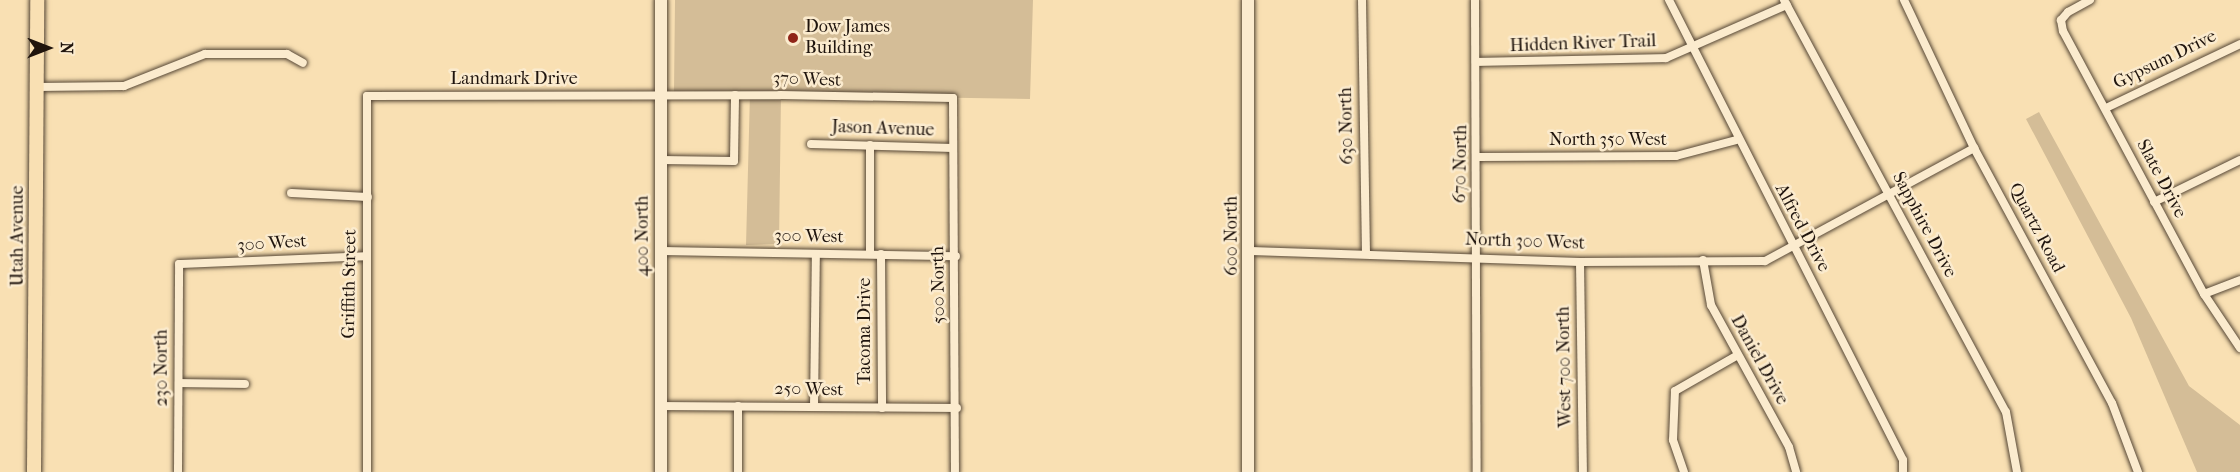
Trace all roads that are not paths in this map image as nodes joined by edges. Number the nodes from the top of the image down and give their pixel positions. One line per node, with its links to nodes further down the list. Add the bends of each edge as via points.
1 (37, 0): 14 (main road, Utah Avenue)
2 (661, 0): 15 (street, 400 North)
3 (1248, 0): 34 (street, 600 North)
4 (1362, 0): 35 (street, 630 North)
5 (1475, 0): 13 (street, 670 North)
6 (1669, 0): 11 (street, Alfred Drive)
7 (1904, 0): 24 (street, Quartz Road)
8 (2090, 0): 19 (street, Slate Drive, via 2061,20)
9 (1786, 3): 11 (street, Hidden River Trail); 29 (street, Sapphire Drive)
10 (2240, 44): 19 (street, Gypsum Drive)
11 (1696, 46): 13 (street, Hidden River Trail, via 1666,58 1618,62); 20 (street, Alfred Drive)
12 (303, 63): 14 (street, via 287,54 205,54 124,86)
13 (1478, 63): 25 (street, 670 North)
14 (37, 87): 56 (main road, Utah Avenue)
15 (661, 95): 16 (street, 370 West); 17 (street, Landmark Drive); 26 (street, 400 North)
16 (735, 95): 18 (street, 370 West); 26 (street, via 734,161)
17 (367, 96): 30 (street, Griffith Street)
18 (953, 98): 23 (street, 500 North)
19 (2106, 108): 31 (street, Slate Drive)
20 (1736, 140): 25 (street, North 350 West, via 1676,156); 32 (street, Alfred Drive)
21 (812, 144): 22 (street, Jason Avenue)
22 (870, 146): 23 (street, Jason Avenue); 37 (street)
23 (953, 148): 40 (street, 500 North)
24 (1974, 148): 29 (street, North 300 West); 69 (street, Quartz Road, via 2112,403)
25 (1479, 157): 41 (street, 670 North)
26 (661, 160): 33 (street, 400 North)
27 (2240, 160): 31 (street)
28 (291, 193): 30 (street)
29 (1890, 197): 32 (street, North 300 West); 68 (street, Sapphire Drive, via 2006,412)
30 (368, 198): 39 (street, Griffith Street)
31 (2154, 202): 46 (street, Slate Drive)
32 (1796, 249): 42 (street, North 300 West, via 1765,261); 67 (street, Alfred Drive, via 1903,460)
33 (662, 251): 36 (street, 300 West); 51 (street, 400 North)
34 (1251, 251): 35 (street, North 300 West); 62 (street, 600 North)
35 (1366, 253): 41 (street, North 300 West)
36 (816, 254): 37 (street, 300 West); 53 (street)
37 (870, 254): 38 (street, 300 West)
38 (881, 254): 40 (street, 300 West); 54 (street, Tacoma Drive)
39 (367, 256): 44 (street, 300 West); 58 (street, Griffith Street)
40 (956, 256): 55 (street, 500 North)
41 (1475, 257): 43 (street, North 300 West); 63 (street, 670 North)
42 (1704, 260): 43 (street, North 300 West); 48 (street, Daniel Drive, via 1711,305)
43 (1580, 262): 64 (street, West 700 North)
44 (179, 264): 49 (street, 230 North)
45 (2240, 280): 46 (street)
46 (2204, 294): 47 (street, Slate Drive)
47 (2240, 348)
48 (1736, 356): 65 (street, via 1675,391 1673,440); 66 (street, Daniel Drive, via 1789,447)
49 (179, 383): 50 (street); 57 (street, 230 North)
50 (245, 384)
51 (661, 406): 52 (street, 250 West); 59 (street, 400 North)
52 (738, 406): 53 (street, 250 West); 60 (street)
53 (814, 406): 54 (street, 250 West)
54 (882, 408): 55 (street, 250 West)
55 (957, 408): 61 (street, 500 North)
56 (34, 472)
57 (178, 472)
58 (367, 472)
59 (661, 472)
60 (738, 472)
61 (955, 472)
62 (1248, 472)
63 (1477, 472)
64 (1583, 472)
65 (1684, 472)
66 (1796, 472)
67 (1903, 472)
68 (2017, 472)
69 (2138, 472)

